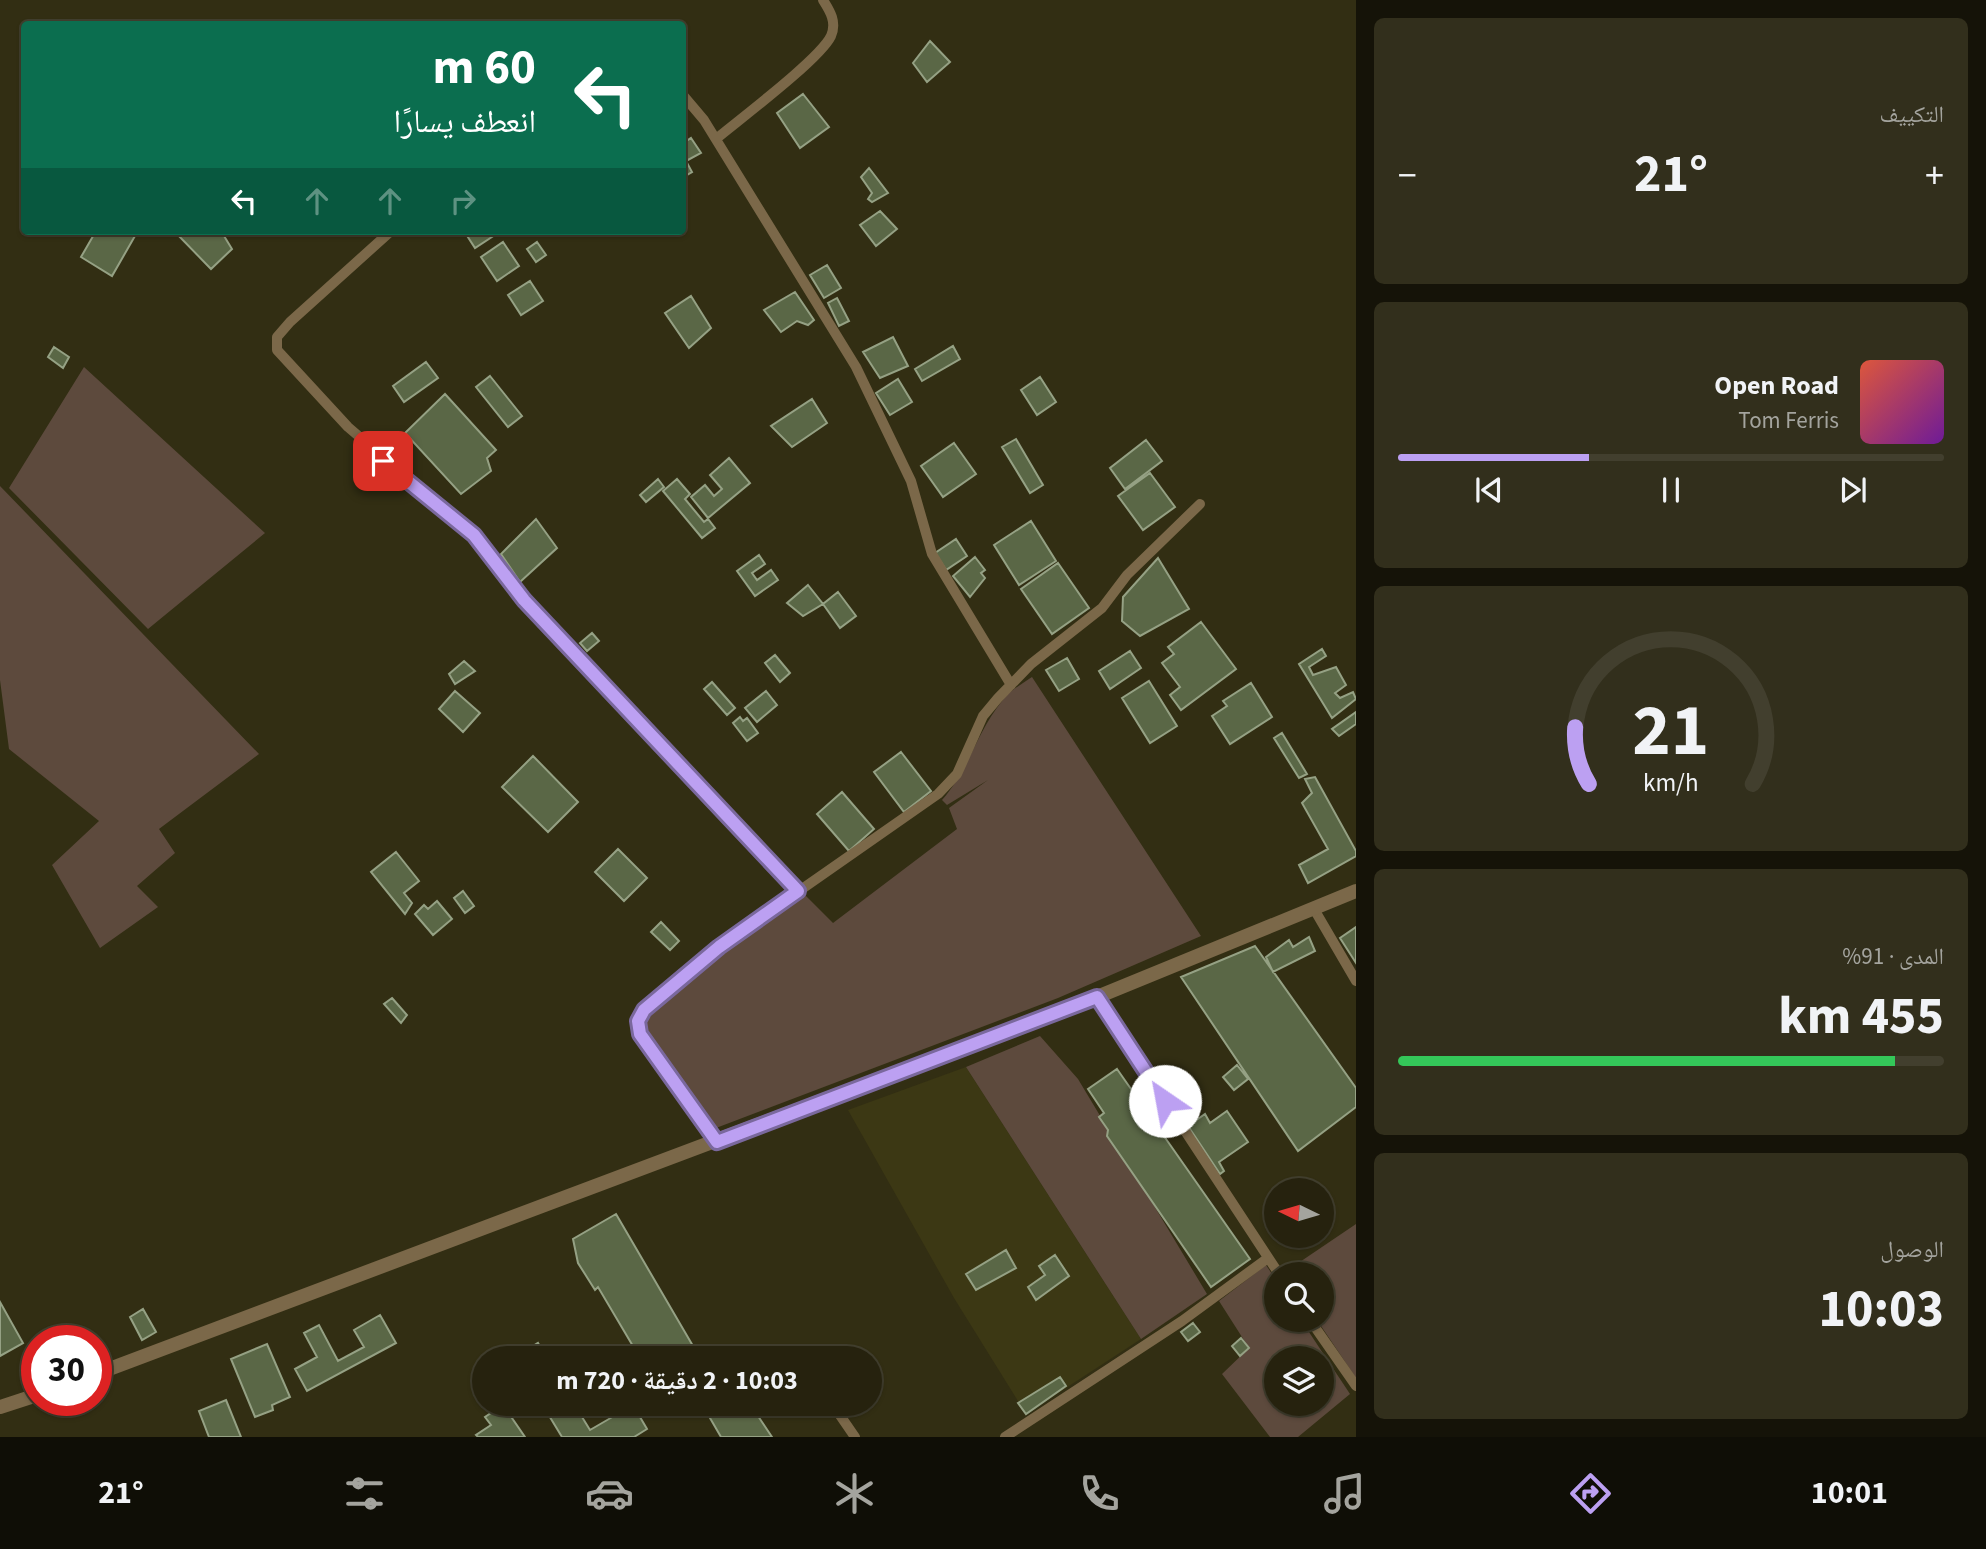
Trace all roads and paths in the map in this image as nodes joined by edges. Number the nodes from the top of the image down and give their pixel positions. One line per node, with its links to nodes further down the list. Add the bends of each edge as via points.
1 (823, 0): 3 (street, via 832,15 830,37)
2 (686, 99): 3 (street)
3 (716, 139): 6 (street, via 856,367 911,481 932,554)
4 (387, 235): 7 (street, via 290,322 277,337 278,350 348,428 474,535 524,600)
5 (1200, 504): 6 (street, via 1128,575 1102,608)
6 (1011, 685): 7 (street, via 983,716 957,774 939,794)
7 (798, 891): 12 (street, via 719,947 644,1010 638,1021 640,1034)
8 (1356, 891): 9 (street)
9 (1314, 909): 10 (street); 11 (street)
10 (1356, 981)
11 (1097, 997): 12 (street); 13 (street)
12 (717, 1142): 16 (street)
13 (1268, 1258): 14 (street); 22 (street, via 1182,1321)
14 (1271, 1262)
15 (1318, 1332): 17 (street)
16 (112, 1368)
17 (1356, 1386)
18 (21, 1400): 19 (street)
19 (0, 1407)
20 (841, 1416): 21 (street)
21 (855, 1437)
22 (1005, 1437)

